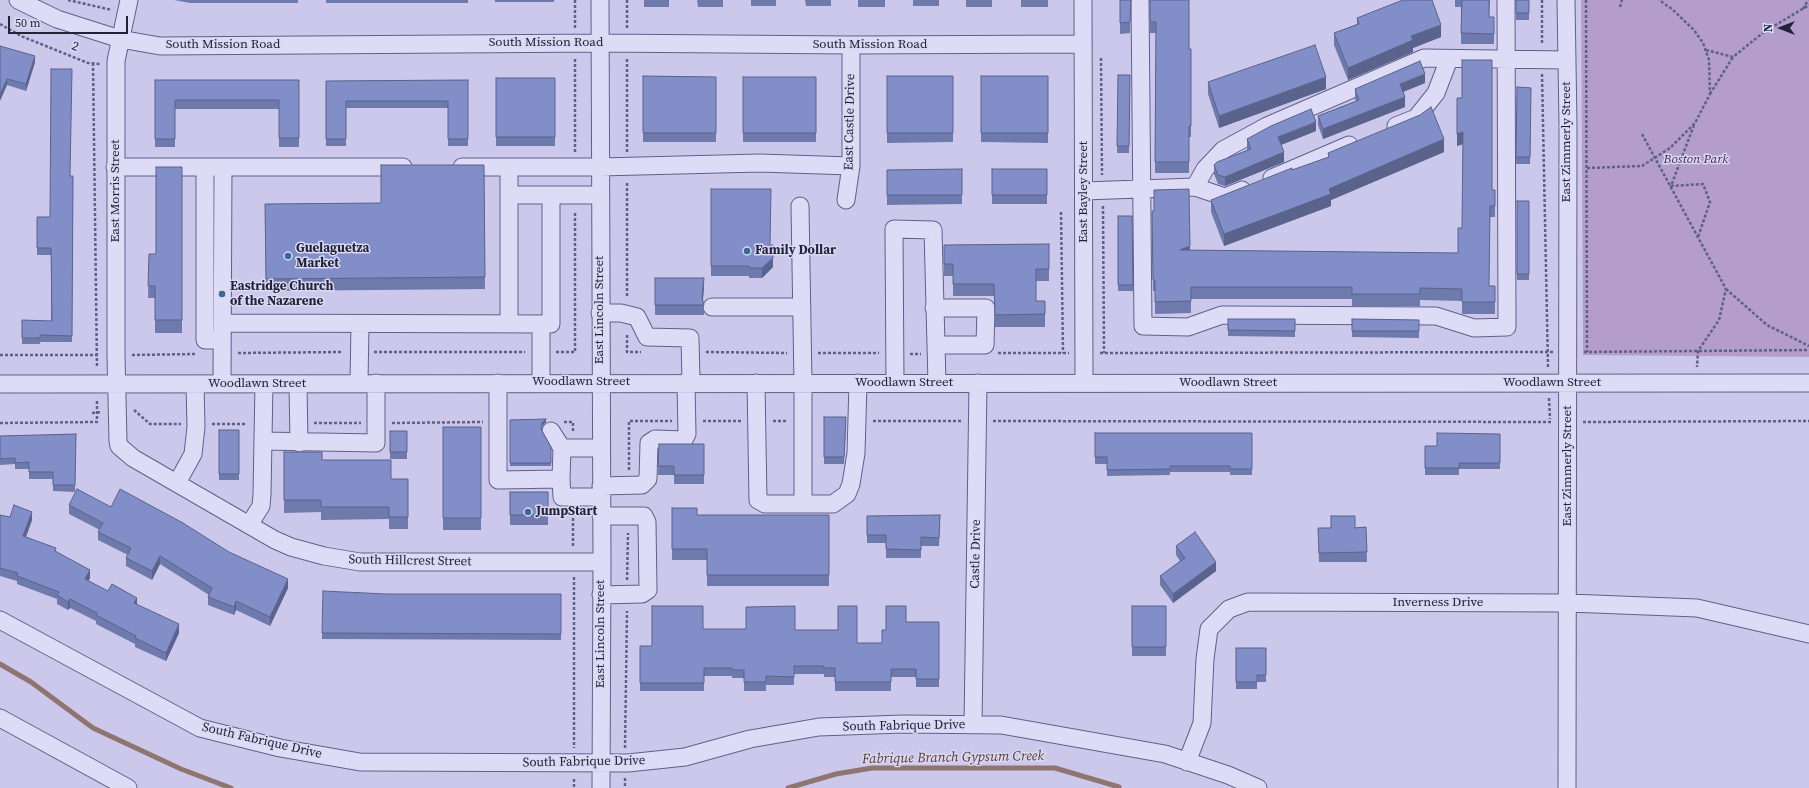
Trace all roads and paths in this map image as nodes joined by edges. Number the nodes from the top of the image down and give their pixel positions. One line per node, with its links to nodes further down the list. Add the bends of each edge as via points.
1 (18, 0): 19 (street, South Mission Road, via 57,19)
2 (68, 0): 17 (path)
3 (129, 0): 19 (street, East Morris Street)
4 (600, 0): 20 (street, East Lincoln Street)
5 (1083, 0): 21 (street, East Bayley Street)
6 (1140, 0): 46 (street)
7 (1506, 0): 26 (street)
8 (1542, 0): 27 (path)
9 (1566, 0): 28 (street, East Zimmerly Street)
10 (1586, 0): 43 (path)
11 (1622, 0): 15 (path)
12 (1660, 0): 23 (path, via 1694,30)
13 (1808, 0): 16 (path)
14 (1809, 5): 16 (path)
15 (1620, 7)
16 (1803, 9): 24 (path, via 1764,32)
17 (114, 10)
18 (0, 24): 29 (path, 2, via 21,36)
19 (120, 39): 20 (street, South Mission Road, via 160,46); 37 (street, East Morris Street, via 116,61)
20 (600, 43): 22 (street, South Mission Road); 35 (street, East Lincoln Street)
21 (1083, 44): 22 (street, South Mission Road); 47 (street, East Bayley Street)
22 (851, 45): 36 (street, East Castle Drive)
23 (1705, 50): 24 (path); 31 (path, via 1709,60)
24 (1733, 57): 31 (path)
25 (1449, 59): 26 (street); 45 (street, via 1424,58 1267,126 1223,150 1205,169); 45 (street, via 1436,93 1416,118 1225,197)
26 (1505, 60): 27 (street); 46 (street, via 1507,327 1474,328 1436,316 1222,314 1188,327 1143,326)
27 (1542, 60): 28 (street); 74 (path)
28 (1567, 60): 75 (street, East Zimmerly Street)
29 (93, 63): 30 (path, 2); 83 (path)
30 (101, 64)
31 (1710, 94): 32 (path)
32 (1695, 123): 34 (path, via 1670,148); 44 (path)
33 (1642, 134): 34 (path)
34 (1656, 157): 43 (path, via 1642,166); 44 (path)
35 (600, 166): 36 (street, via 760,163); 42 (street); 50 (street, East Lincoln Street)
36 (851, 166): 51 (street, East Castle Drive)
37 (115, 167): 38 (street); 84 (street, East Morris Street)
38 (205, 167): 39 (street); 63 (street, via 205,340)
39 (223, 167): 40 (street); 63 (street)
40 (422, 167)
41 (446, 167): 42 (street)
42 (509, 167): 48 (street)
43 (1587, 168): 76 (path)
44 (1671, 186): 54 (path); 54 (path, via 1703,184 1710,202)
45 (1195, 187): 46 (street)
46 (1142, 190): 47 (street)
47 (1084, 192): 81 (street, East Bayley Street)
48 (509, 195): 49 (street); 61 (street)
49 (551, 195): 50 (street); 62 (street, via 551,324)
50 (600, 196): 59 (street, East Lincoln Street)
51 (846, 200)
52 (800, 206): 57 (street)
53 (1061, 212): 80 (path)
54 (1698, 237): 55 (path)
55 (1726, 288): 64 (path, via 1767,325); 67 (path, via 1719,320)
56 (712, 307): 57 (street)
57 (802, 307): 77 (street)
58 (934, 308): 65 (street); 65 (street, via 986,308 985,345); 78 (street, via 933,230 894,229)
59 (600, 313): 73 (street, via 621,313 637,318 647,337 690,338); 86 (street, East Lincoln Street)
60 (360, 324): 61 (street); 63 (street); 68 (street)
61 (509, 324): 62 (street)
62 (540, 324): 69 (street)
63 (222, 339): 68 (path); 84 (path); 103 (street)
64 (1809, 346)
65 (936, 349): 78 (path); 92 (street)
66 (1809, 350): 67 (path)
67 (1698, 351): 76 (path); 97 (path)
68 (359, 352): 69 (path); 106 (street)
69 (540, 352): 70 (path); 85 (street)
70 (575, 352)
71 (627, 352): 72 (path)
72 (643, 352)
73 (690, 352): 77 (path); 87 (street)
74 (1548, 352): 75 (path); 81 (path); 95 (path)
75 (1567, 352): 76 (path); 96 (street, East Zimmerly Street)
76 (1587, 352)
77 (802, 353): 78 (path); 107 (street)
78 (895, 353): 91 (street)
79 (995, 353): 80 (path)
80 (1063, 353): 81 (path)
81 (1084, 353): 94 (street, East Bayley Street)
82 (0, 355): 83 (path)
83 (97, 355): 84 (path); 100 (path)
84 (116, 355): 101 (street, East Morris Street)
85 (541, 382): 86 (street, Woodlawn Street); 88 (street, Woodlawn Street)
86 (601, 382): 87 (street, Woodlawn Street); 129 (street, East Lincoln Street)
87 (688, 382): 89 (street, Woodlawn Street); 112 (street)
88 (498, 383): 106 (street, Woodlawn Street); 125 (street)
89 (756, 383): 107 (street, Woodlawn Street); 113 (street)
90 (858, 383): 91 (street, Woodlawn Street); 107 (street, Woodlawn Street); 115 (street)
91 (895, 383): 92 (street, Woodlawn Street)
92 (937, 383): 93 (street, Woodlawn Street)
93 (978, 383): 94 (street, Woodlawn Street); 116 (street, Castle Drive)
94 (1084, 383): 95 (street, Woodlawn Street)
95 (1549, 383): 96 (street, Woodlawn Street); 118 (path)
96 (1568, 383): 97 (street, Woodlawn Street); 119 (street, East Zimmerly Street)
97 (1696, 383): 98 (street, Woodlawn Street)
98 (1809, 383)
99 (0, 384): 100 (street, Woodlawn Street)
100 (97, 384): 101 (street, Woodlawn Street); 109 (path)
101 (116, 384): 102 (street, Woodlawn Street); 108 (street, South Hillcrest Street)
102 (195, 384): 103 (street, Woodlawn Street); 124 (street)
103 (222, 384): 104 (street, Woodlawn Street)
104 (264, 384): 105 (street, Woodlawn Street); 121 (street)
105 (298, 384): 106 (street, Woodlawn Street); 122 (street)
106 (368, 384): 123 (street)
107 (803, 384): 114 (street)
108 (117, 410): 109 (path); 124 (path, via 131,408 150,424); 131 (street, South Hillcrest Street, via 119,446 133,458)
109 (97, 412): 110 (path); 120 (path, via 96,422)
110 (92, 413)
111 (629, 421): 112 (path)
112 (687, 421): 113 (path); 132 (street, via 687,434 684,440 655,439 649,443 648,479 642,485)
113 (756, 421): 114 (path); 134 (street, via 758,500 765,504)
114 (803, 421): 134 (street)
115 (857, 421): 116 (path); 134 (street, via 856,453 847,494 833,504)
116 (978, 421): 118 (path); 144 (street, Castle Drive)
117 (1809, 421): 119 (path)
118 (1550, 422): 119 (path)
119 (1568, 422): 140 (street, East Zimmerly Street)
120 (0, 423)
121 (264, 423): 124 (path); 126 (street)
122 (299, 423): 123 (path); 128 (street)
123 (376, 423): 125 (path); 128 (street, via 376,443)
124 (196, 424): 131 (street, via 193,454)
125 (505, 440): 130 (street, via 498,480)
126 (263, 441): 128 (street); 136 (street, via 261,506)
127 (558, 442): 127 (path, via 573,422); 129 (street); 130 (street)
128 (299, 443)
129 (601, 448): 132 (street, East Lincoln Street)
130 (561, 479): 133 (street, via 562,497)
131 (177, 483): 136 (street, South Hillcrest Street)
132 (601, 492): 133 (street); 135 (street, East Lincoln Street)
133 (573, 497): 137 (path)
134 (803, 504)
135 (601, 516): 138 (street, East Lincoln Street); 139 (street, via 644,516 647,522 648,590 642,594)
136 (249, 525): 137 (street, South Hillcrest Street, via 291,547 348,561)
137 (574, 562): 138 (street, South Hillcrest Street); 146 (path)
138 (602, 562): 139 (street, East Lincoln Street)
139 (602, 594): 147 (street, East Lincoln Street)
140 (1568, 603): 142 (street, Inverness Drive, via 1697,608); 145 (street, Inverness Drive, via 1248,602 1228,609 1209,629 1202,723); 152 (street, East Zimmerly Street)
141 (0, 620): 146 (street, South Fabrique Drive, via 200,728 215,732 280,748 360,762)
142 (1809, 634)
143 (0, 718): 148 (street)
144 (973, 725): 145 (street, South Fabrique Drive, via 1001,725 1165,754); 147 (street, South Fabrique Drive, via 819,727 750,738 685,757 628,764)
145 (1187, 762): 151 (street, South Fabrique Drive)
146 (574, 763): 147 (street, South Fabrique Drive); 149 (path)
147 (601, 763): 150 (street, East Lincoln Street)
148 (128, 788)
149 (574, 788)
150 (600, 788)
151 (1258, 788)
152 (1567, 788)

